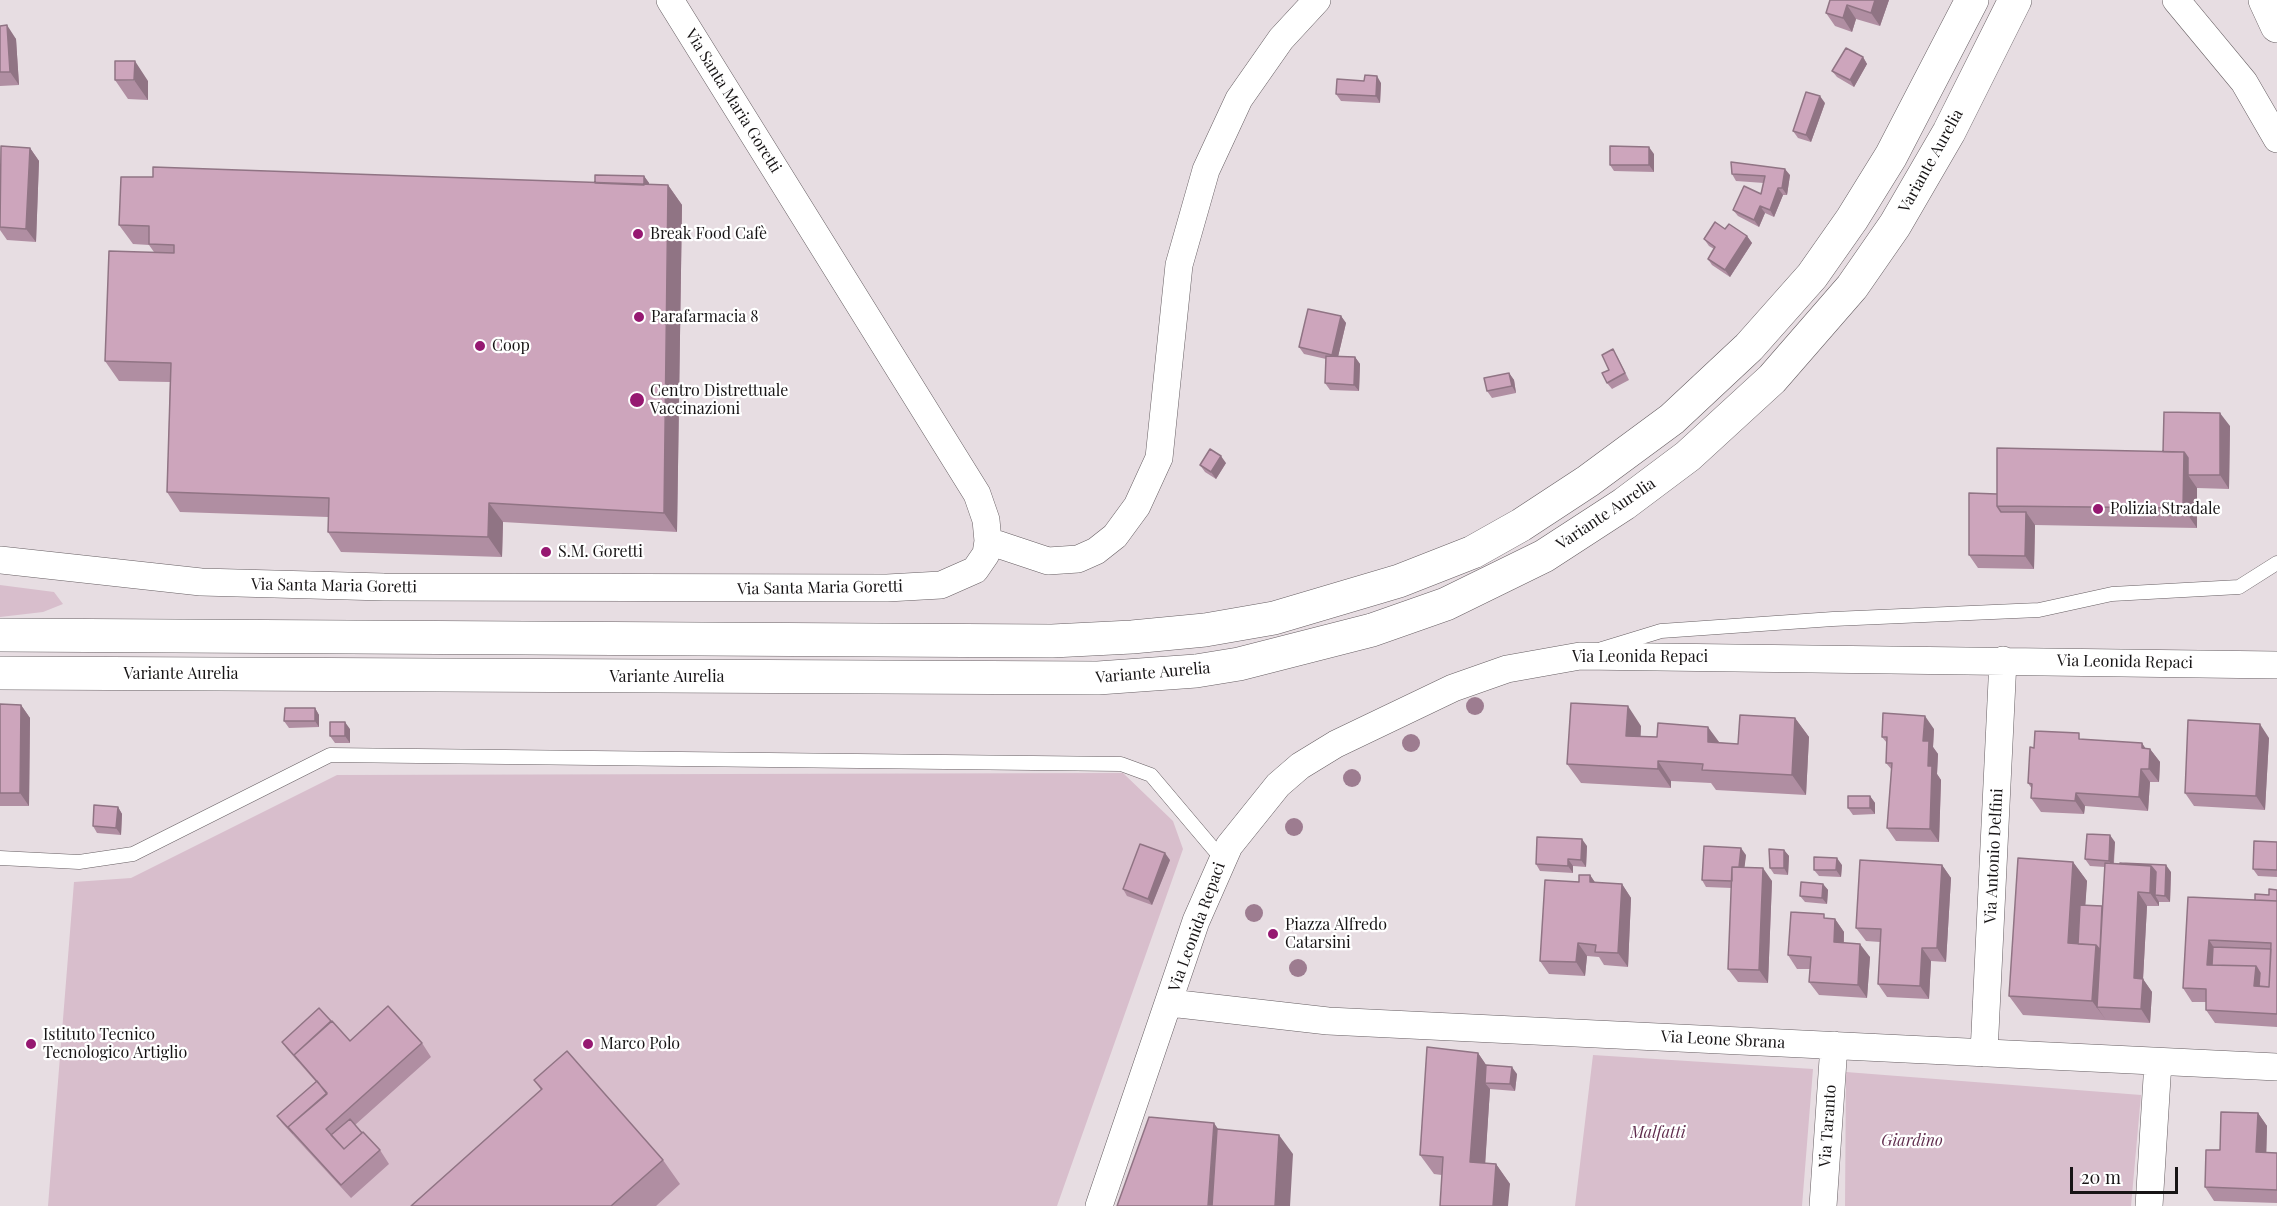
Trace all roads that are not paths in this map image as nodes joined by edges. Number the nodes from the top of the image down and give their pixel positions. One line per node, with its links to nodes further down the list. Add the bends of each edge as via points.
1 (670, 0): 9 (street, Via Santa Maria Goretti, via 977,494)
2 (1317, 0): 9 (street, via 1281,39 1239,99 1206,170 1179,266 1159,458 1137,506 1115,536 1078,559 1048,561)
3 (1972, 0): 12 (highway, via 1891,156 1852,219 1812,276 1749,347 1672,419 1588,481 1473,552 1400,581 1274,618 1205,630 1052,641)
4 (2015, 0): 16 (highway, Variante Aurelia, via 1949,132 1900,217 1852,287 1772,379 1688,456 1554,550 1456,600 1372,630 1239,664 1098,678)
5 (2175, 0): 8 (street, via 2244,82)
6 (2265, 0): 7 (highway)
7 (2277, 26)
8 (2277, 139)
9 (988, 541): 10 (street, Via Santa Maria Goretti, via 981,562 964,577 941,585 887,588 241,584)
10 (0, 560)
11 (2277, 563): 13 (lane, via 2239,587 2112,594 2040,610 1661,631)
12 (0, 635)
13 (1580, 656): 14 (street, Via Leonida Repaci); 18 (street, Via Leonida Repaci, via 1508,669 1453,688 1336,744 1278,785)
14 (2003, 660): 15 (street, Via Leonida Repaci); 21 (street, Via Antonio Delfini)
15 (2277, 665)
16 (0, 673)
17 (0, 858): 18 (lane, via 79,862 133,854 330,755 1121,764 1151,775)
18 (1222, 859): 19 (street, Via Leonida Repaci, via 1196,921)
19 (1170, 1003): 20 (street, Via Leone Sbrana, via 1328,1021); 24 (street, Via Leonida Repaci)
20 (1834, 1045): 21 (street, Via Leone Sbrana); 25 (street, Via Taranto)
21 (1984, 1053): 22 (street, Via Leone Sbrana)
22 (2158, 1062): 23 (street, Via Leone Sbrana); 26 (street)
23 (2277, 1067)
24 (1099, 1206)
25 (1823, 1206)
26 (2149, 1206)

